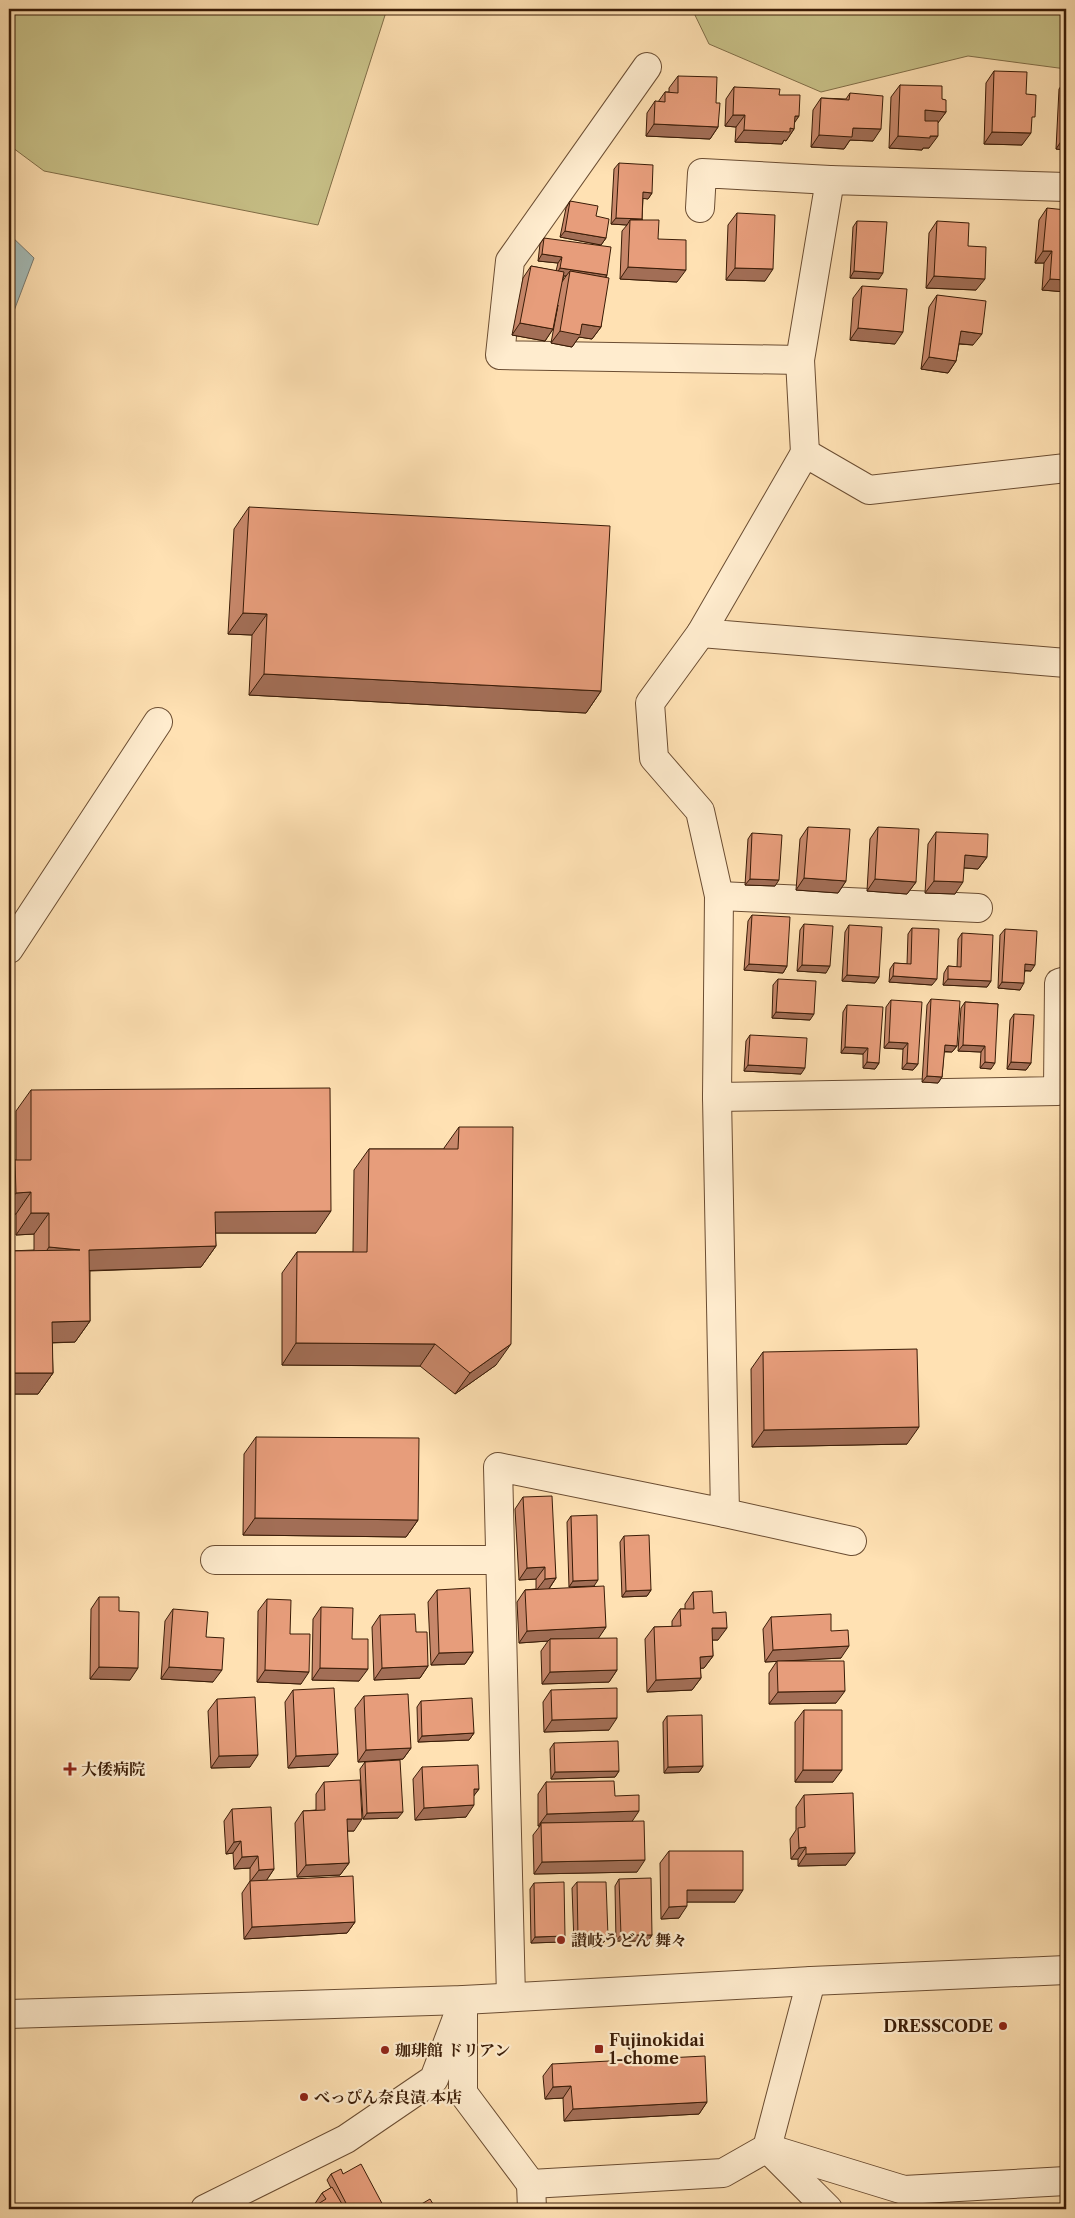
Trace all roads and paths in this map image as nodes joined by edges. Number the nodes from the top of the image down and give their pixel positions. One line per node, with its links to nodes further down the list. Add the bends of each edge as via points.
1 (647, 67): 5 (street, via 510,261 500,355)
2 (830, 180): 3 (street); 4 (street, via 702,173); 5 (street)
3 (1066, 187)
4 (700, 208)
5 (800, 360): 6 (street)
6 (805, 453): 7 (street, via 869,490); 8 (street)
7 (1066, 468)
8 (701, 633): 9 (street); 11 (street, via 650,704 654,758 700,811)
9 (1066, 663)
10 (158, 722): 13 (street)
11 (719, 896): 12 (street); 15 (street)
12 (978, 908)
13 (9, 949)
14 (1066, 981): 15 (street, via 1059,983 1058,1091)
15 (717, 1097): 16 (street)
16 (725, 1513): 17 (street); 19 (street, via 498,1468)
17 (852, 1541)
18 (215, 1560): 19 (street)
19 (500, 1560): 22 (street)
20 (1066, 1970): 21 (street)
21 (811, 1980): 22 (street); 25 (street)
22 (511, 1997): 23 (street)
23 (463, 2000): 24 (street); 27 (street, via 463,2093); 28 (street, via 434,2079 346,2139)
24 (9, 2014)
25 (767, 2148): 26 (street, via 904,2190); 27 (street, via 723,2173); 29 (street)
26 (1066, 2181)
27 (532, 2196)
28 (205, 2209)
29 (828, 2209)

